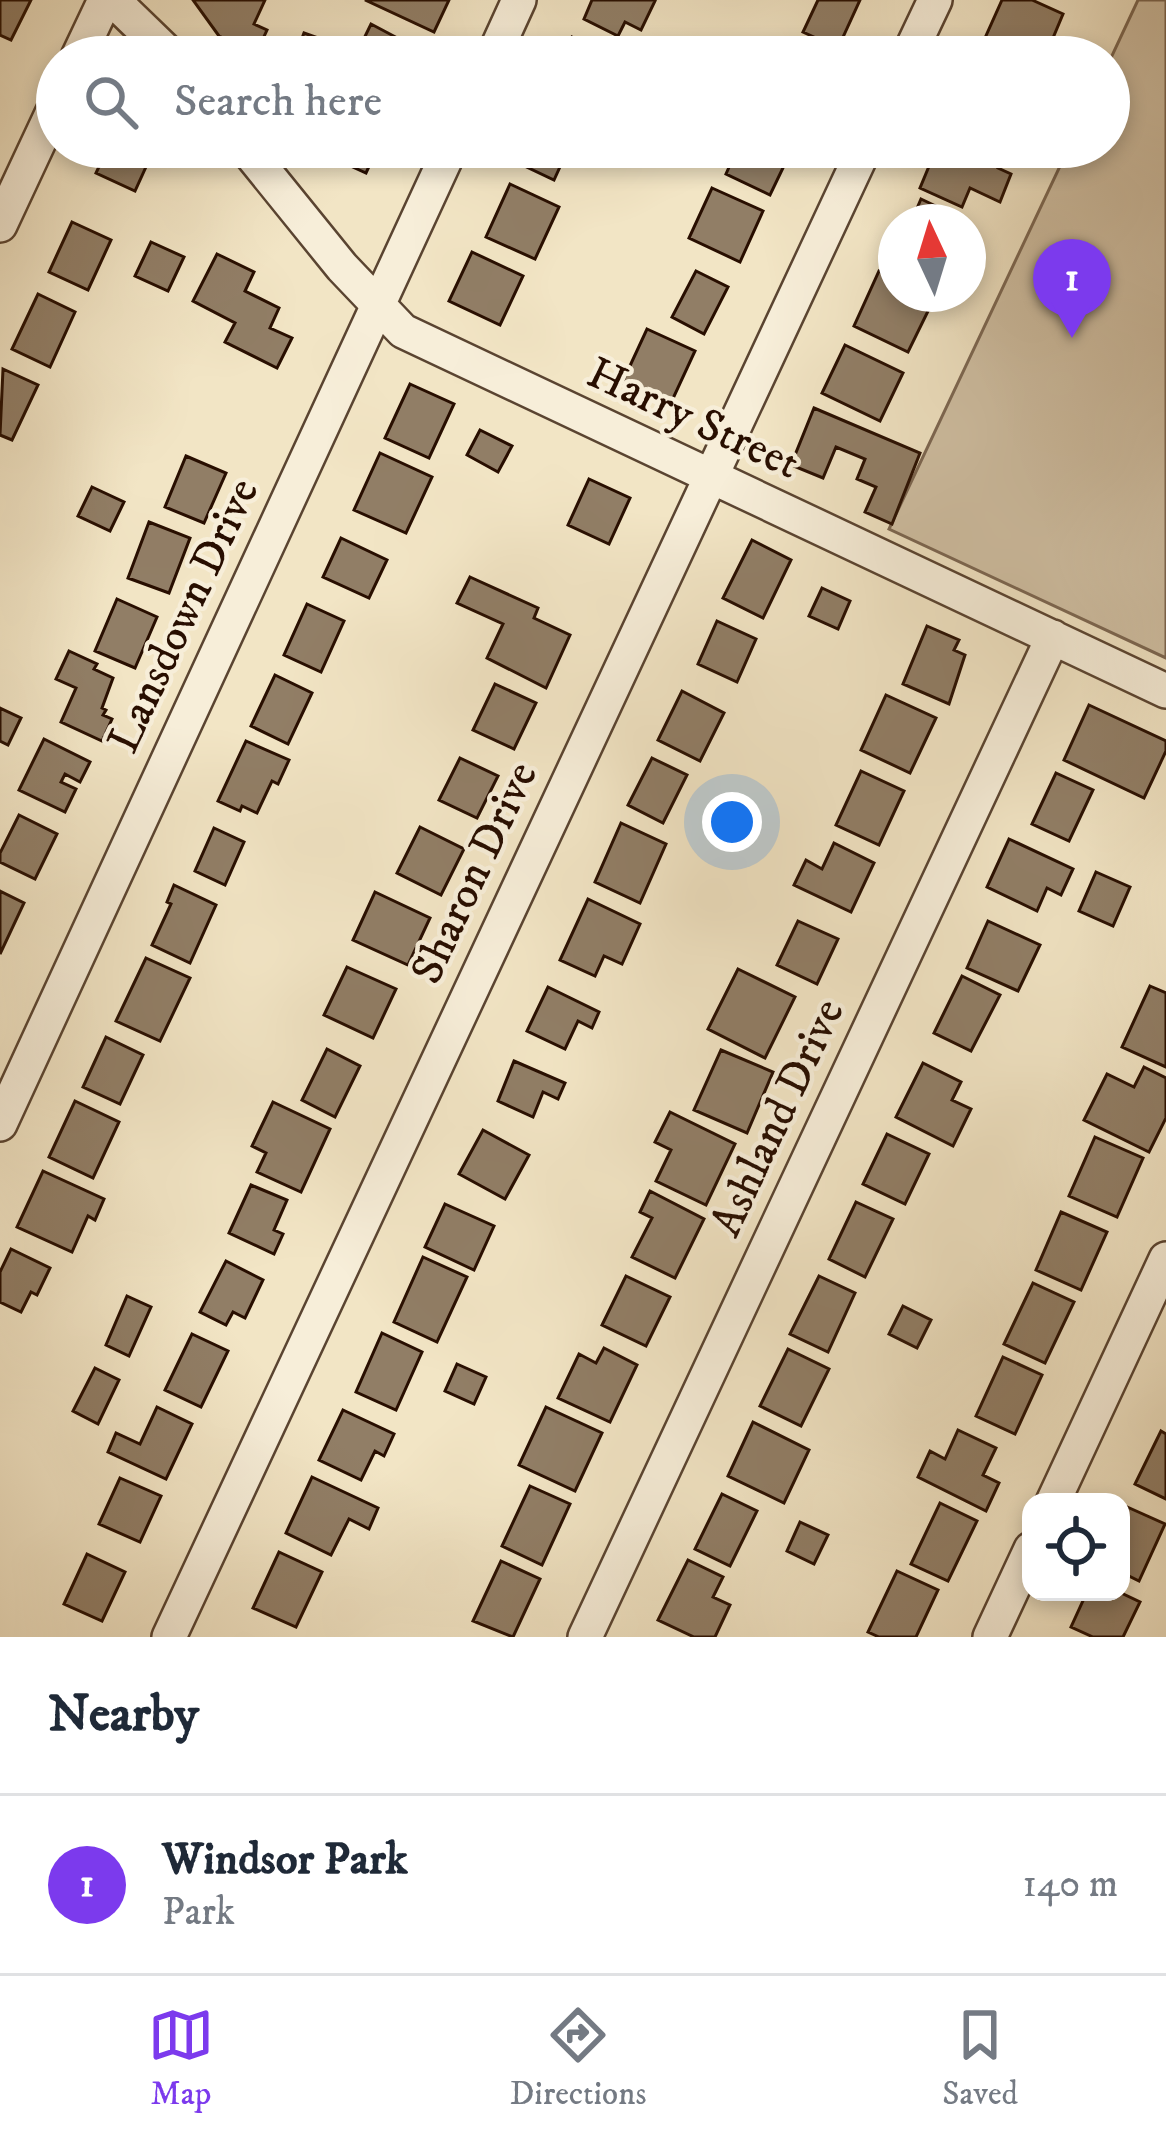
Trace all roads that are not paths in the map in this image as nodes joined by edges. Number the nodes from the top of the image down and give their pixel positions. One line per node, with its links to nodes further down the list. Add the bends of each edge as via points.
1 (109, 0): 4 (street); 5 (street)
2 (519, 0): 6 (street)
3 (934, 0): 7 (street)
4 (89, 36)
5 (149, 36)
6 (503, 36)
7 (918, 36)
8 (36, 148): 12 (street)
9 (262, 168): 13 (street, Harry Street)
10 (441, 168): 13 (street, Lansdown Drive)
11 (855, 168): 14 (street, Sharon Drive)
12 (0, 225)
13 (377, 305): 14 (street, Harry Street, via 440,351); 17 (street, Lansdown Drive)
14 (710, 476): 15 (street, Harry Street); 21 (street, Sharon Drive)
15 (1053, 638): 16 (street, Harry Street); 22 (street, Ashland Drive)
16 (1166, 691)
17 (0, 1124)
18 (1166, 1259): 19 (street)
19 (1057, 1493)
20 (1022, 1569): 23 (street)
21 (169, 1637)
22 (585, 1637)
23 (990, 1637)

